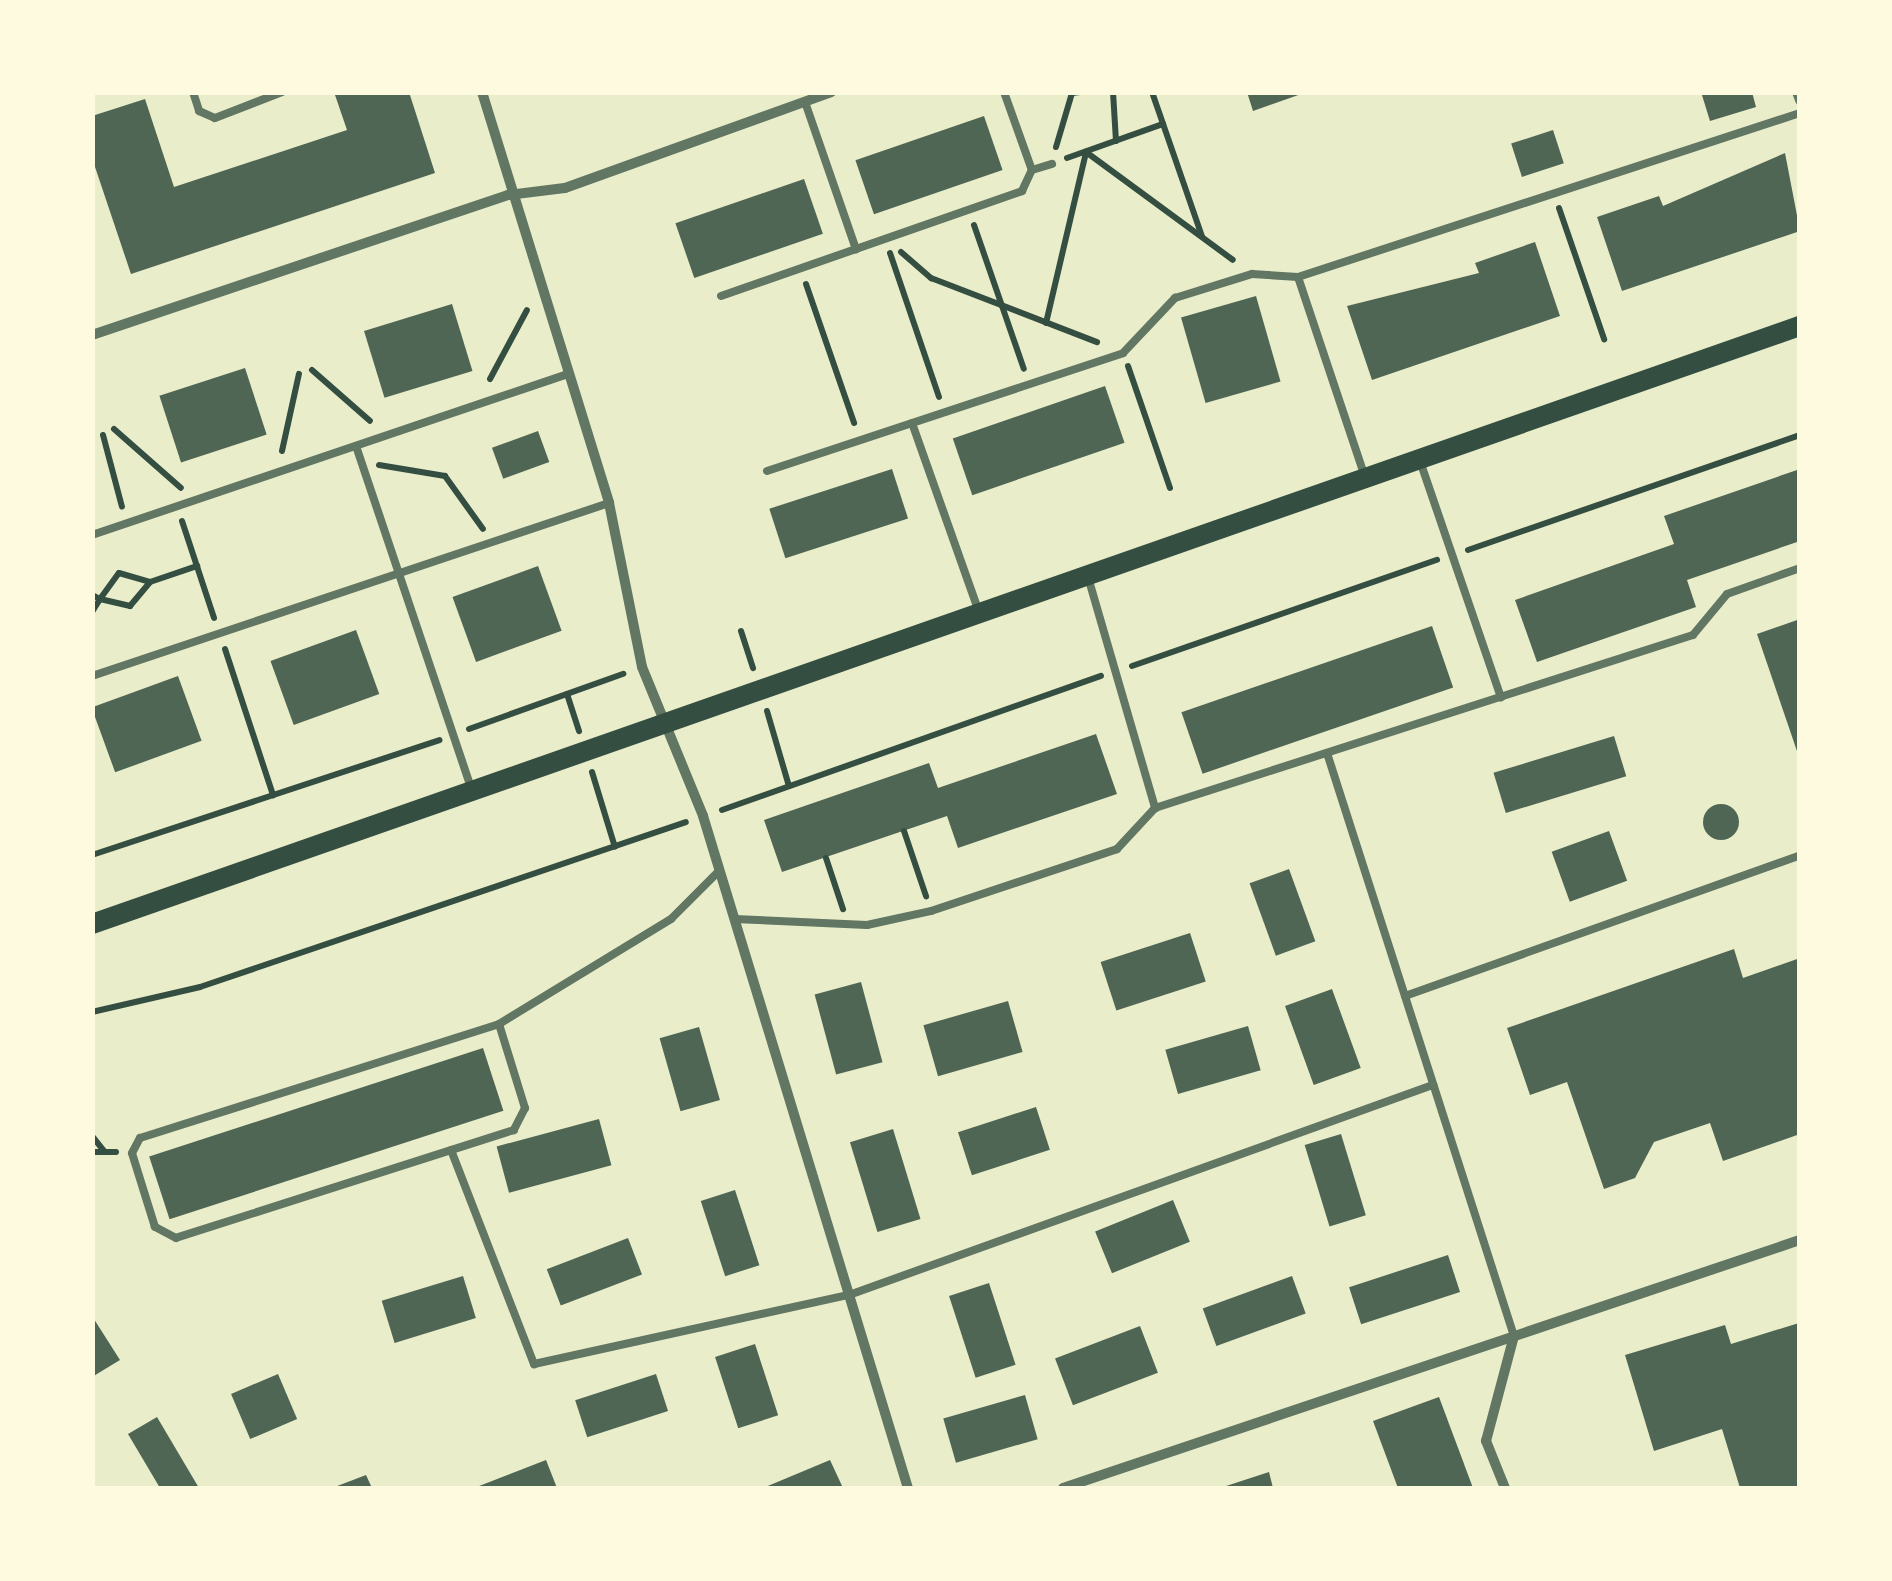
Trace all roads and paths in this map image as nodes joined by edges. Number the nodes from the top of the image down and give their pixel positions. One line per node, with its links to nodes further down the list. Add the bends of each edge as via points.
1 (193, 92): 2 (lane, via 199,111 215,118)
2 (282, 92)
3 (482, 92): 19 (street)
4 (831, 92): 11 (street)
5 (1004, 92): 17 (lane)
6 (1080, 92): 16 (path, via 1072,93)
7 (1113, 92): 14 (path)
8 (1152, 92): 13 (path)
9 (1797, 92): 10 (street)
10 (1800, 100)
11 (805, 102): 19 (street, via 564,188); 23 (lane)
12 (1800, 112): 18 (lane)
13 (1163, 124): 14 (path); 21 (path)
14 (1116, 141): 15 (path)
15 (1086, 152): 16 (path); 21 (path); 30 (path)
16 (1052, 164): 17 (lane)
17 (1032, 170): 20 (lane, via 1022,191)
18 (1554, 192): 26 (lane); 33 (path)
19 (508, 195): 32 (street); 37 (street)
20 (969, 210): 22 (lane); 28 (path)
21 (1202, 237): 25 (path)
22 (884, 239): 23 (lane); 28 (path, via 931,278); 40 (path)
23 (856, 249): 24 (lane)
24 (800, 268): 27 (lane); 46 (path)
25 (1252, 274): 26 (lane); 34 (lane, via 1175,298)
26 (1298, 277): 52 (lane)
27 (721, 296)
28 (1002, 305): 30 (path); 38 (path)
29 (527, 310): 39 (path)
30 (1046, 322): 34 (path)
31 (1800, 326): 49 (main road)
32 (92, 334)
33 (1604, 339)
34 (1123, 353): 38 (lane); 53 (path)
35 (312, 370): 44 (path)
36 (299, 374): 51 (path)
37 (568, 374): 39 (lane); 55 (street)
38 (1029, 384): 40 (lane)
39 (477, 405): 44 (lane)
40 (944, 412): 41 (lane)
41 (912, 423): 46 (lane); 68 (lane)
42 (114, 430): 54 (path)
43 (104, 436): 57 (path)
44 (386, 436): 47 (lane)
45 (1800, 436): 60 (path)
46 (860, 440): 50 (lane)
47 (356, 446): 48 (lane); 51 (lane)
48 (362, 462): 59 (path, via 445,476); 63 (lane)
49 (1420, 462): 52 (main road); 60 (lane)
50 (767, 471)
51 (277, 472): 54 (lane)
52 (1366, 479): 64 (main road)
53 (1170, 488)
54 (194, 500): 56 (lane)
55 (609, 504): 59 (lane); 78 (street, via 642,667)
56 (177, 506): 57 (lane); 61 (path)
57 (126, 523): 58 (lane)
58 (92, 535)
59 (493, 542): 63 (lane)
60 (1451, 555): 72 (path); 76 (lane)
61 (197, 566): 65 (path); 70 (path)
62 (1800, 568): 76 (lane, via 1726,594 1694,635)
63 (399, 573): 70 (lane); 79 (lane)
64 (1088, 576): 68 (main road); 72 (lane)
65 (150, 582): 66 (path, via 119,573); 66 (path, via 130,606)
66 (96, 597): 67 (path)
67 (92, 612)
68 (980, 614): 78 (main road)
69 (742, 631): 71 (path)
70 (220, 634): 74 (lane); 85 (path)
71 (755, 672)
72 (1115, 672): 83 (path); 86 (lane)
73 (624, 674): 75 (path)
74 (92, 676)
75 (567, 694): 79 (path); 80 (path)
76 (1501, 697): 81 (lane)
77 (766, 710): 83 (path)
78 (665, 726): 84 (main road); 87 (street)
79 (454, 735): 84 (lane); 85 (path)
80 (582, 736)
81 (1327, 753): 86 (lane); 98 (lane)
82 (592, 770): 89 (path)
83 (789, 786): 87 (path)
84 (474, 794): 96 (main road)
85 (273, 795): 90 (path)
86 (1156, 808): 94 (lane, via 1117,849)
87 (703, 816): 89 (path); 93 (street)
88 (904, 831): 94 (path)
89 (615, 847): 99 (path, via 200,987)
90 (92, 855)
91 (1800, 856): 98 (lane)
92 (826, 858): 97 (path)
93 (719, 871): 95 (street); 100 (lane, via 671,919)
94 (931, 910): 97 (lane)
95 (734, 919): 97 (lane); 106 (street)
96 (92, 924)
97 (848, 924)
98 (1405, 996): 101 (lane)
99 (92, 1012)
100 (499, 1024): 103 (lane, via 524,1122); 103 (lane, via 140,1138 132,1153 156,1227 176,1238)
101 (1433, 1085): 106 (lane); 107 (lane)
102 (92, 1136): 104 (path)
103 (452, 1150): 106 (lane, via 534,1364)
104 (105, 1152)
105 (1800, 1240): 107 (street)
106 (849, 1295): 108 (street)
107 (1514, 1336): 109 (street); 110 (street, via 1486,1441)
108 (908, 1488)
109 (1063, 1488)
110 (1505, 1488)

